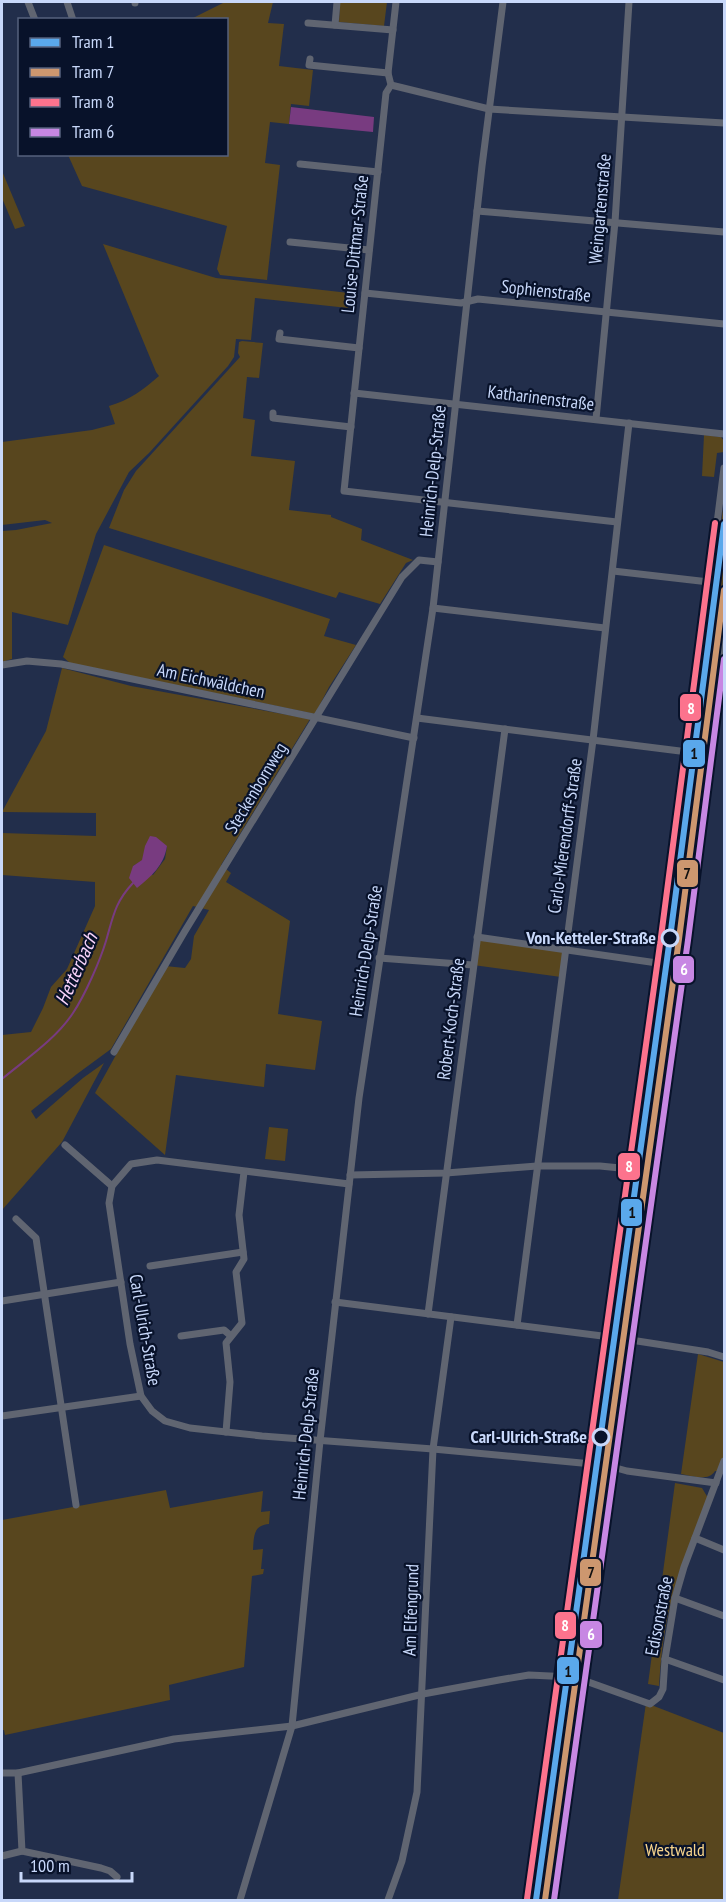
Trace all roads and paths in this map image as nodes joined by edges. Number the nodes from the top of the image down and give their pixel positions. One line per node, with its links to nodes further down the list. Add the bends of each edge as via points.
1 (28, 2): 7 (street)
2 (68, 2): 8 (street)
3 (337, 2): 10 (street)
4 (396, 2): 11 (street, Louise-Dittmar-Straße)
5 (503, 2): 15 (street, Heinrich-Delp-Straße)
6 (629, 2): 16 (street, Weingartenstraße)
7 (34, 18)
8 (72, 18)
9 (308, 23): 10 (street)
10 (335, 26): 11 (street)
11 (393, 30): 13 (street, Louise-Dittmar-Straße)
12 (310, 59): 13 (street, via 309,65)
13 (388, 73): 14 (street, Louise-Dittmar-Straße)
14 (391, 85): 15 (street); 19 (street, Louise-Dittmar-Straße, via 386,93)
15 (489, 109): 16 (street); 20 (street, Heinrich-Delp-Straße)
16 (623, 117): 17 (street); 21 (street, Weingartenstraße)
17 (724, 123)
18 (300, 164): 19 (street)
19 (378, 172): 24 (street, Louise-Dittmar-Straße)
20 (477, 211): 21 (street); 26 (street, Heinrich-Delp-Straße)
21 (615, 222): 22 (street); 27 (street, Weingartenstraße)
22 (724, 232)
23 (290, 242): 24 (street)
24 (369, 250): 25 (street, Louise-Dittmar-Straße)
25 (365, 293): 26 (street, Sophienstraße); 30 (street, Louise-Dittmar-Straße)
26 (466, 302): 27 (street, Sophienstraße, via 478,299); 32 (street, Heinrich-Delp-Straße)
27 (606, 312): 28 (street, Sophienstraße); 34 (street, Weingartenstraße)
28 (724, 324)
29 (280, 333): 30 (street, via 279,339)
30 (359, 348): 31 (street, Louise-Dittmar-Straße)
31 (354, 393): 32 (street, Katharinenstraße); 36 (street, Louise-Dittmar-Straße)
32 (456, 404): 34 (street, Katharinenstraße); 39 (street, Heinrich-Delp-Straße)
33 (273, 413): 36 (street, via 273,418)
34 (596, 420): 35 (street, Katharinenstraße)
35 (629, 423): 37 (street, Katharinenstraße); 40 (street, Carlo-Mierendorff-Straße)
36 (351, 427): 39 (street, Louise-Dittmar-Straße, via 344,491)
37 (724, 434)
38 (724, 468): 43 (street)
39 (444, 502): 40 (street); 41 (street, Heinrich-Delp-Straße)
40 (617, 522): 42 (street, Carlo-Mierendorff-Straße)
41 (438, 562): 44 (street, Heinrich-Delp-Straße); 48 (street, Steckenbornweg, via 419,560 402,578)
42 (612, 571): 43 (street); 46 (street, Carlo-Mierendorff-Straße)
43 (709, 582): 53 (street)
44 (433, 608): 46 (street); 49 (street, Heinrich-Delp-Straße)
45 (724, 621): 59 (street)
46 (605, 628): 52 (street, Carlo-Mierendorff-Straße)
47 (2, 665): 48 (street, Am Eichwäldchen, via 27,661 61,664)
48 (316, 718): 51 (street, Am Eichwäldchen); 60 (street, Steckenbornweg)
49 (417, 718): 50 (street); 51 (street, Heinrich-Delp-Straße)
50 (505, 729): 52 (street); 54 (street, Robert-Koch-Straße)
51 (414, 738): 56 (street, Heinrich-Delp-Straße)
52 (593, 740): 53 (street); 55 (street, Carlo-Mierendorff-Straße)
53 (688, 752): 57 (street)
54 (477, 937): 55 (street); 58 (street, Robert-Koch-Straße)
55 (565, 950): 57 (street); 62 (street, Carlo-Mierendorff-Straße)
56 (379, 958): 58 (street); 66 (street, Heinrich-Delp-Straße)
57 (659, 964): 59 (street); 63 (street)
58 (473, 966): 65 (street, Robert-Koch-Straße)
59 (678, 966): 82 (street)
60 (114, 1052)
61 (64, 1145): 68 (street)
62 (537, 1166): 63 (street); 65 (street); 78 (street, Carlo-Mierendorff-Straße)
63 (630, 1169): 81 (street)
64 (244, 1172): 67 (street); 68 (street, via 157,1160 131,1164); 70 (street, via 239,1215)
65 (446, 1173): 66 (street); 76 (street, Robert-Koch-Straße)
66 (350, 1175): 67 (street, Heinrich-Delp-Straße)
67 (349, 1184): 75 (street, Heinrich-Delp-Straße)
68 (112, 1186): 72 (street, Carl-Ulrich-Straße, via 109,1203)
69 (16, 1219): 73 (street, via 36,1238)
70 (243, 1252): 71 (street); 80 (street, via 244,1259 236,1272 242,1323)
71 (150, 1266)
72 (121, 1282): 73 (street); 84 (street, Carl-Ulrich-Straße)
73 (45, 1294): 74 (street); 85 (street)
74 (2, 1301)
75 (335, 1302): 76 (street); 88 (street, Heinrich-Delp-Straße)
76 (428, 1314): 77 (street)
77 (451, 1317): 78 (street); 89 (street, Am Elfengrund)
78 (517, 1324): 81 (street)
79 (182, 1336): 80 (street, via 224,1330)
80 (231, 1336): 87 (street, via 226,1343 231,1382)
81 (608, 1336): 82 (street)
82 (626, 1339): 83 (street); 91 (street)
83 (724, 1357)
84 (141, 1396): 85 (street); 87 (street, Carl-Ulrich-Straße, via 165,1421)
85 (61, 1407): 86 (street); 94 (street)
86 (2, 1416)
87 (226, 1432): 88 (street, Carl-Ulrich-Straße)
88 (320, 1441): 89 (street, Carl-Ulrich-Straße); 103 (street, Heinrich-Delp-Straße)
89 (433, 1449): 91 (street, Carl-Ulrich-Straße); 102 (street, Am Elfengrund)
90 (724, 1461): 92 (street, Edisonstraße)
91 (609, 1466): 92 (street, Carl-Ulrich-Straße); 100 (street)
92 (716, 1482): 93 (street, Carl-Ulrich-Straße); 95 (street, Edisonstraße)
93 (724, 1484)
94 (76, 1505)
95 (695, 1538): 96 (street); 97 (street, Edisonstraße)
96 (724, 1550)
97 (675, 1598): 98 (street); 99 (street, Edisonstraße)
98 (724, 1616)
99 (664, 1659): 100 (street, Edisonstraße, via 663,1689 650,1704); 101 (street)
100 (580, 1679): 102 (street, via 529,1675); 111 (street)
101 (724, 1680)
102 (423, 1694): 103 (street); 110 (street, Am Elfengrund, via 417,1792 402,1861)
103 (292, 1726): 105 (street, via 174,1739); 109 (street, Heinrich-Delp-Straße)
104 (2, 1773): 105 (street)
105 (18, 1773): 106 (street)
106 (22, 1851): 107 (street); 108 (street, via 110,1871)
107 (2, 1856)
108 (117, 1877)
109 (240, 1900)
110 (388, 1900)
111 (550, 1900)

